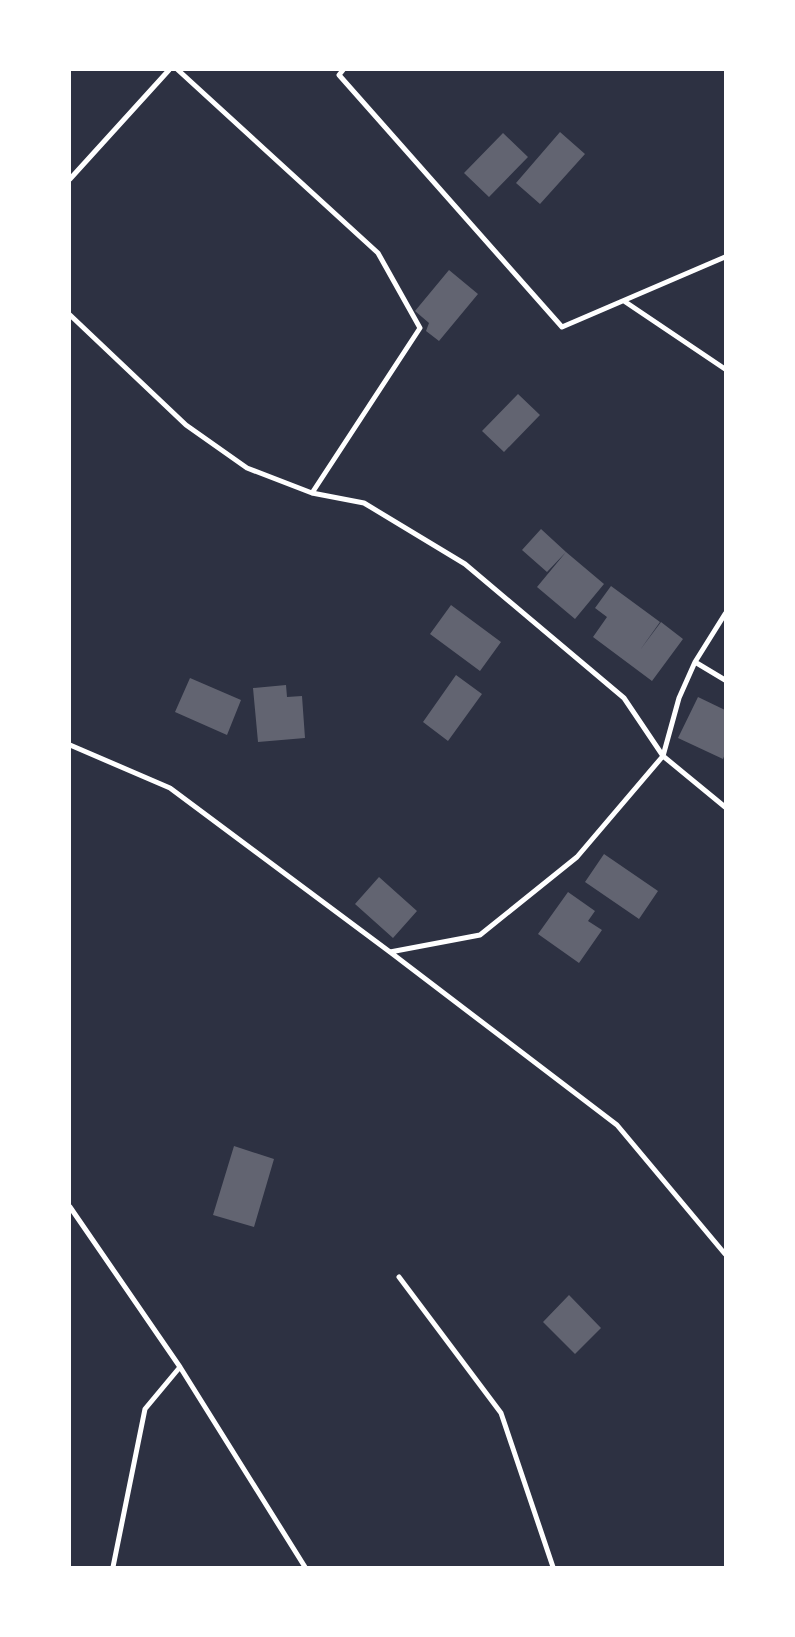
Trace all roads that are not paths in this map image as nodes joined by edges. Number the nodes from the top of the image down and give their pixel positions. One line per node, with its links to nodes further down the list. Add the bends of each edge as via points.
1 (169, 70): 4 (street)
2 (178, 70): 9 (street, via 378,253 420,328)
3 (343, 70): 6 (street, via 339,75 562,327)
4 (70, 179)
5 (725, 257): 6 (street)
6 (624, 301): 8 (street)
7 (70, 315): 9 (street, via 186,425 247,468)
8 (725, 369)
9 (312, 493): 14 (street, via 364,503 465,564 624,698)
10 (725, 614): 11 (street)
11 (696, 662): 12 (street); 14 (street, via 679,698)
12 (725, 680)
13 (70, 745): 16 (street, via 170,788)
14 (663, 756): 15 (street); 16 (street, via 577,857 480,934)
15 (725, 807)
16 (390, 952): 18 (street, via 617,1125)
17 (70, 1207): 20 (street)
18 (725, 1254)
19 (399, 1277): 23 (street, via 502,1413)
20 (180, 1367): 21 (street, via 145,1409); 22 (street)
21 (113, 1567)
22 (305, 1567)
23 (553, 1567)

